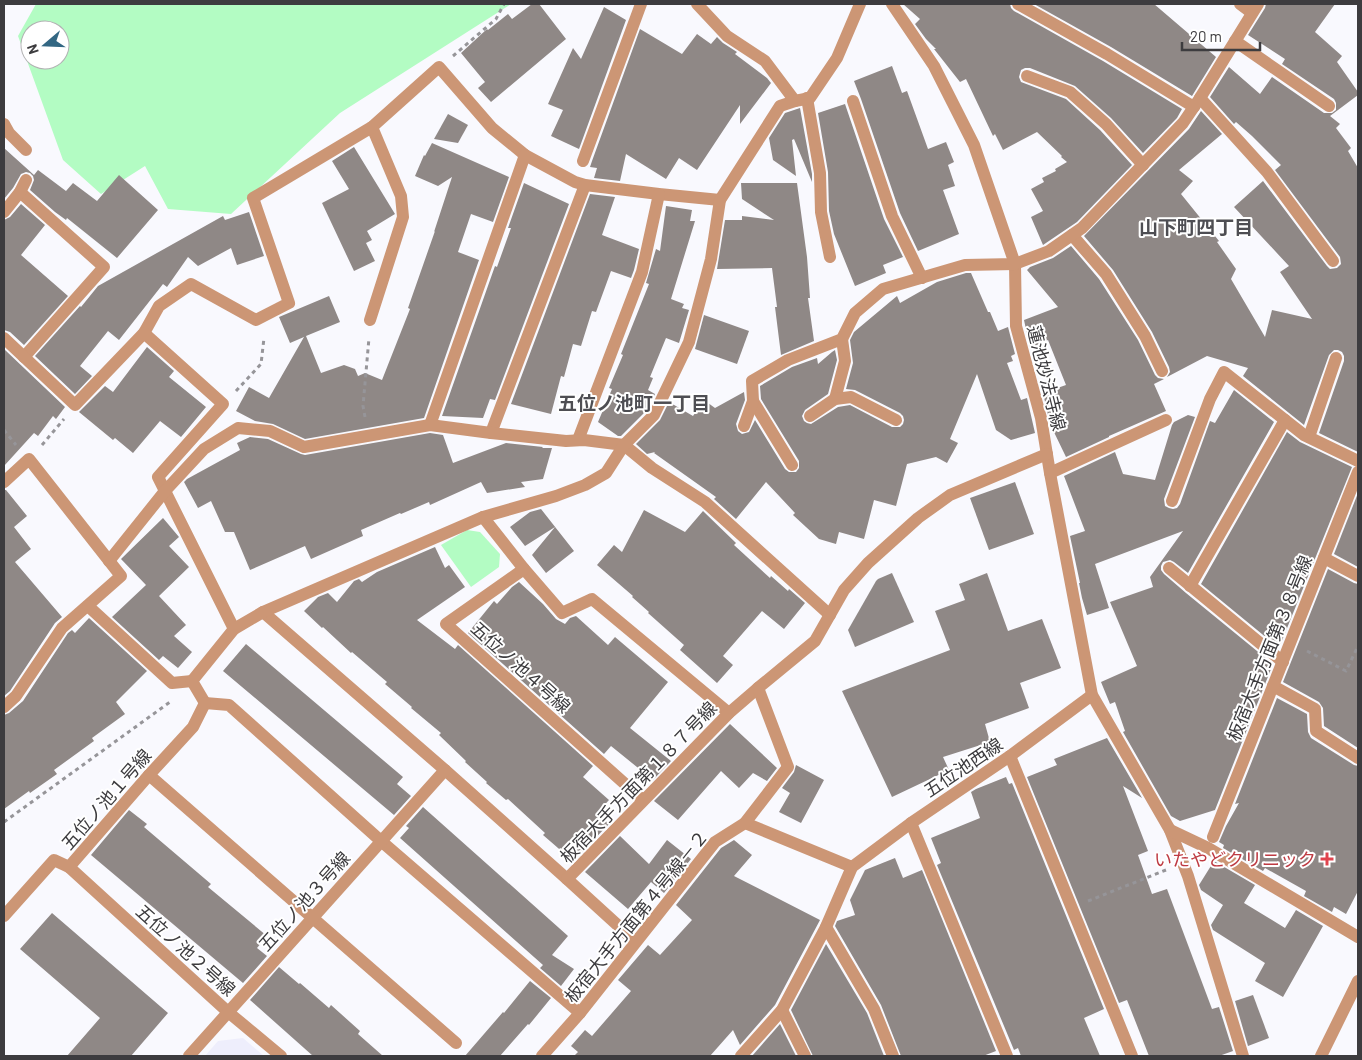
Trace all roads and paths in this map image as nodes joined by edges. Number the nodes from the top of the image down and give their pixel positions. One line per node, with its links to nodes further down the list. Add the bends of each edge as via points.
1 (504, 4): 10 (path, via 496,19)
2 (641, 4): 20 (street)
3 (697, 4): 12 (street, via 727,36 765,61)
4 (860, 4): 12 (street, via 838,58 810,98)
5 (892, 4): 29 (street, 蓮池妙法寺線, via 934,66 974,145)
6 (1018, 4): 14 (street)
7 (1240, 4): 8 (street)
8 (1255, 8): 9 (street)
9 (1235, 41): 14 (street); 15 (street)
10 (439, 67): 17 (street); 19 (street, via 492,128)
11 (1027, 76): 21 (street, via 1070,92 1106,124)
12 (801, 100): 24 (street, via 780,106); 27 (street, via 820,173 821,212)
13 (853, 101): 30 (street, via 892,216)
14 (1197, 103): 21 (street, via 1184,123); 28 (street, via 1267,172)
15 (1329, 106)
16 (4, 124): 18 (street)
17 (372, 127): 31 (street, via 253,198 289,303); 32 (street, via 401,196 403,217)
18 (26, 150)
19 (525, 156): 22 (street); 47 (street)
20 (583, 161)
21 (1143, 165): 26 (street)
22 (585, 185): 23 (street); 49 (street)
23 (659, 194): 24 (street); 52 (street, via 642,272)
24 (720, 200): 53 (street, via 711,258 689,342 654,416)
25 (4, 212): 36 (street, via 23,186 104,267)
26 (1072, 235): 29 (street, via 1049,251); 38 (street, via 1106,274 1145,336)
27 (830, 257)
28 (1333, 261)
29 (1015, 264): 30 (street, via 965,265); 54 (street, 蓮池妙法寺線, via 1016,326 1041,418)
30 (922, 278): 35 (street, via 883,289 855,313)
31 (256, 320): 33 (street, via 191,284 159,306); 41 (path, via 264,339 261,364)
32 (370, 320): 50 (path, via 363,406)
33 (144, 333): 41 (street); 42 (street)
34 (4, 338): 36 (street)
35 (842, 339): 39 (street, via 845,361); 40 (street, via 788,360 752,381)
36 (24, 357): 42 (street)
37 (1336, 358): 51 (street)
38 (1162, 371)
39 (835, 399): 43 (street); 44 (street, via 851,397)
40 (753, 401): 48 (street); 57 (street)
41 (223, 404): 61 (street, via 158,477)
42 (75, 405): 55 (path)
43 (810, 416)
44 (896, 420)
45 (1166, 420): 59 (street)
46 (1285, 420): 51 (street); 62 (street, via 1224,372 1210,399); 69 (street)
47 (430, 425): 49 (street); 50 (street)
48 (744, 426)
49 (491, 433): 52 (street)
50 (369, 435): 61 (street, via 304,446 270,431 238,428 204,449)
51 (1309, 437): 56 (street)
52 (578, 440): 53 (street)
53 (624, 444): 63 (street, via 606,473 585,485); 72 (street, via 652,468 705,502)
54 (1047, 454): 59 (street, 蓮池妙法寺線); 72 (street, via 950,496 918,518 862,570 844,590)
55 (30, 459): 60 (street); 65 (street)
56 (1358, 461)
57 (792, 465)
58 (1358, 472): 64 (street, 板宿大手方面第３８号線)
59 (1050, 474): 80 (street, 蓮池妙法寺線)
60 (4, 482)
61 (165, 490): 65 (street); 73 (street)
62 (1172, 501)
63 (484, 517): 66 (street); 71 (street)
64 (1324, 558): 68 (street); 74 (street, 板宿大手方面第３８号線)
65 (109, 561): 70 (street, via 121,576)
66 (524, 568): 83 (street, via 562,613 592,599); 88 (street, 五位ノ池４号線, via 446,624)
67 (1169, 568): 69 (street)
68 (1358, 576)
69 (1190, 586): 76 (street)
70 (88, 606): 77 (street, via 172,683); 82 (street, via 62,628 16,696)
71 (263, 612): 73 (street); 86 (street)
72 (830, 615): 79 (street, via 815,641)
73 (234, 629): 77 (street)
74 (1290, 643): 75 (path, via 1346,671); 76 (street, 板宿大手方面第３８号線)
75 (1358, 646)
76 (1283, 662): 78 (street, 板宿大手方面第３８号線)
77 (192, 681): 81 (street); 89 (path, via 178,696)
78 (1273, 686): 85 (street, via 1314,709 1316,731); 93 (street, 板宿大手方面第３８号線)
79 (758, 688): 83 (street, 板宿大手方面第１８７号線); 90 (street, 板宿大手方面第４号線－２, via 788,767)
80 (1092, 695): 84 (street, 五位池西線); 92 (street, 蓮池妙法寺線)
81 (206, 703): 87 (street, 五位ノ池１号線, via 193,727); 94 (street, via 229,705)
82 (4, 707)
83 (729, 713): 88 (street, 板宿大手方面第１８７号線)
84 (1010, 756): 91 (street, 五位池西線); 117 (street)
85 (1358, 758)
86 (445, 770): 94 (street, 五位ノ池３号線); 98 (street)
87 (149, 775): 95 (street, 五位ノ池１号線); 101 (street)
88 (643, 800): 98 (street, 板宿大手方面第１８７号線)
89 (4, 822)
90 (744, 823): 96 (street); 104 (street, 板宿大手方面第４号線－２, via 715,842)
91 (911, 823): 96 (street, 五位池西線); 116 (street)
92 (1170, 830): 103 (street, via 1208,848); 118 (street, 蓮池妙法寺線, via 1188,876)
93 (1213, 837)
94 (381, 841): 101 (street, 五位ノ池３号線); 108 (street)
95 (69, 867): 100 (street, 五位ノ池１号線, via 54,860); 107 (street, 五位ノ池２号線)
96 (852, 867): 102 (street)
97 (1155, 874): 99 (path)
98 (567, 879): 104 (street, 板宿大手方面第１８７号線)
99 (1083, 903)
100 (4, 916)
101 (312, 918): 107 (street, 五位ノ池３号線); 109 (street)
102 (826, 927): 106 (street); 115 (street, via 874,1009)
103 (1358, 937)
104 (636, 941): 108 (street, 板宿大手方面第４号線－２)
105 (1358, 981): 119 (street)
106 (782, 1010): 113 (street); 114 (street)
107 (228, 1012): 110 (street, 五位ノ池３号線); 111 (street, 五位ノ池２号線)
108 (580, 1013): 112 (street, 板宿大手方面第４号線－２)
109 (456, 1043)
110 (189, 1056)
111 (281, 1056)
112 (542, 1056)
113 (741, 1056)
114 (805, 1056)
115 (893, 1056)
116 (1007, 1056)
117 (1132, 1056)
118 (1243, 1056)
119 (1321, 1056)

